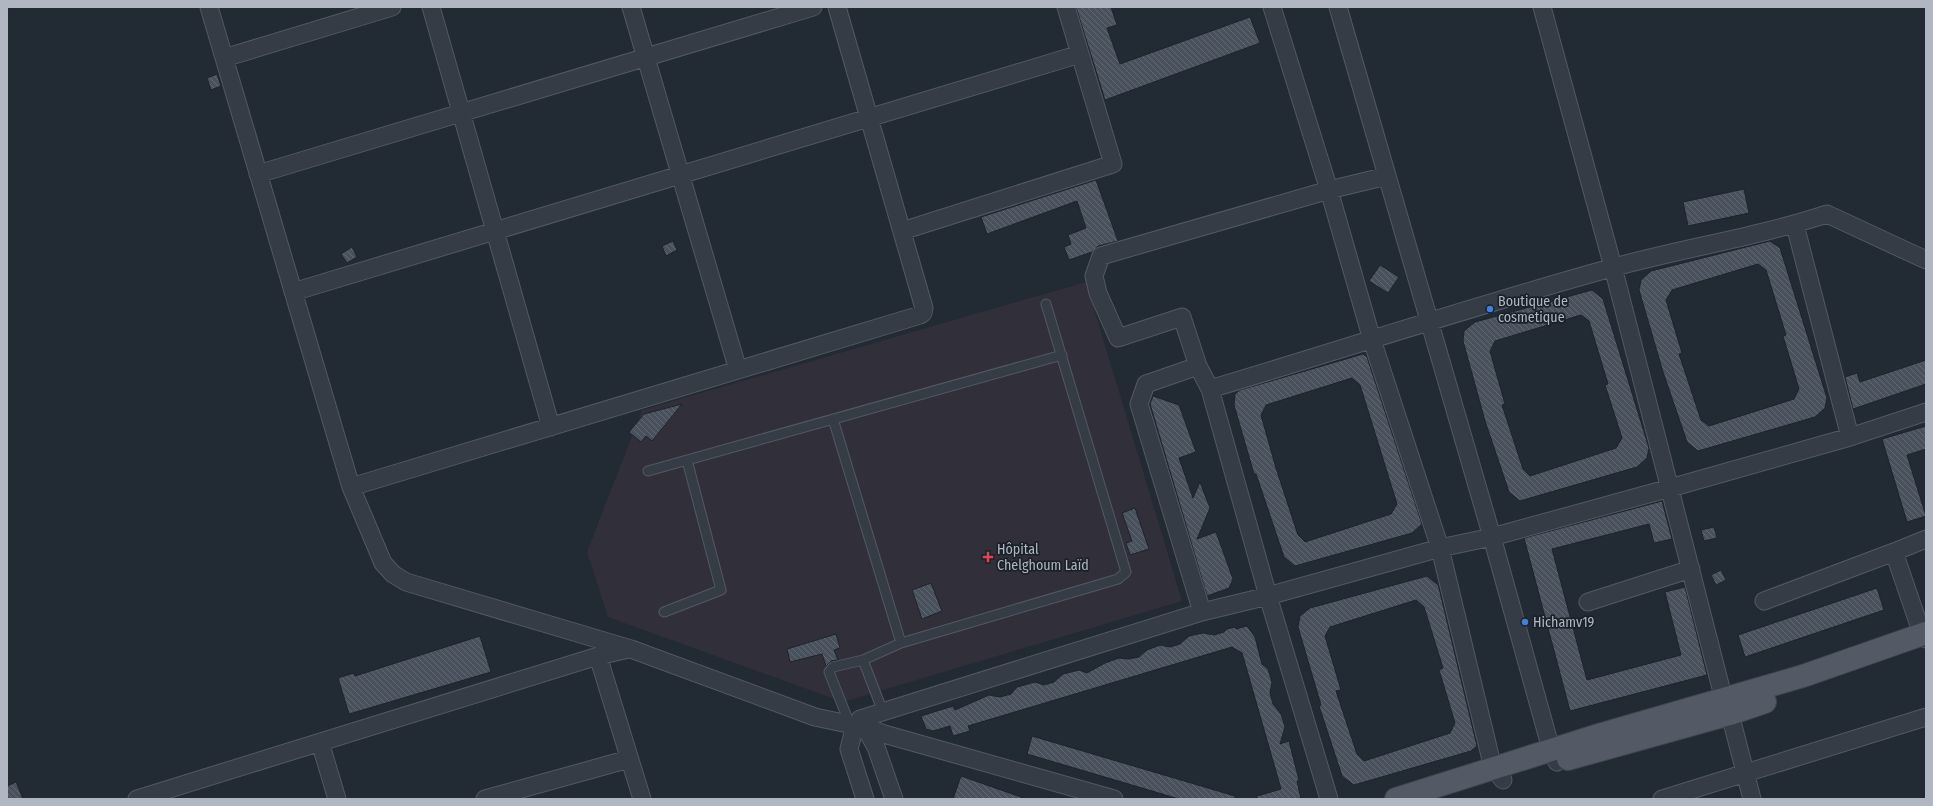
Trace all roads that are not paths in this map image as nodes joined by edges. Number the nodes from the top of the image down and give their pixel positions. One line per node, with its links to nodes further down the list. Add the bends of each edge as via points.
1 (209, 7): 13 (street)
2 (392, 7): 13 (street)
3 (431, 7): 14 (street)
4 (631, 7): 12 (street)
5 (813, 7): 12 (street)
6 (837, 7): 15 (street)
7 (1066, 7): 11 (street)
8 (1272, 7): 19 (street)
9 (1338, 7): 18 (street)
10 (1542, 7): 24 (street)
11 (1080, 54): 15 (street); 22 (street, via 1113,164)
12 (646, 57): 14 (street); 17 (street)
13 (224, 58): 16 (street)
14 (461, 113): 16 (street); 21 (street)
15 (869, 118): 17 (street); 22 (street)
16 (258, 174): 25 (street)
17 (681, 175): 21 (street); 31 (street)
18 (1387, 176): 19 (street); 27 (street)
19 (1329, 190): 28 (street); 30 (street, via 1101,256 1094,276 1098,293 1118,338 1182,317)
20 (1794, 225): 23 (street, via 1827,214); 24 (street); 36 (street)
21 (495, 231): 25 (street); 35 (street)
22 (902, 231): 31 (street, via 924,308 923,313)
23 (1926, 260)
24 (1613, 267): 27 (street); 40 (street)
25 (293, 292): 39 (street)
26 (1046, 304): 29 (lane)
27 (1429, 321): 28 (street); 41 (street)
28 (1372, 340): 32 (street); 43 (street)
29 (1062, 355): 34 (lane); 52 (lane, via 1126,572 1118,579)
30 (1198, 366): 32 (street); 50 (street, via 1146,384 1139,404)
31 (738, 370): 35 (street)
32 (1210, 389): 46 (street)
33 (1926, 412): 36 (street)
34 (833, 419): 37 (lane); 52 (lane)
35 (551, 426): 39 (street)
36 (1850, 437): 40 (street)
37 (687, 460): 38 (lane); 49 (lane, via 721,590)
38 (648, 471)
39 (351, 487): 53 (street, via 383,563 406,582)
40 (1670, 488): 41 (street); 45 (street)
41 (1492, 537): 43 (street); 65 (street)
42 (1926, 539): 44 (street)
43 (1440, 548): 46 (street); 67 (street)
44 (1894, 552): 47 (street); 51 (street)
45 (1691, 570): 48 (street); 57 (street)
46 (1268, 596): 50 (street); 77 (street)
47 (1764, 600)
48 (1588, 602)
49 (664, 612)
50 (1202, 612): 56 (street)
51 (1925, 638): 57 (main road, via 1881,662)
52 (901, 643): 55 (lane)
53 (631, 649): 54 (street); 59 (street)
54 (598, 656): 63 (street); 66 (street)
55 (864, 660): 58 (lane); 61 (lane, via 833,667 829,672)
56 (903, 707): 58 (street); 62 (street)
57 (1727, 707): 65 (main road); 68 (street)
58 (883, 712): 61 (street)
59 (816, 717): 61 (street); 64 (street, via 841,734)
60 (1926, 717): 68 (street)
61 (855, 725): 62 (street); 64 (street)
62 (880, 740): 75 (street); 76 (street)
63 (320, 742): 70 (street); 71 (street)
64 (849, 749): 74 (street)
65 (1554, 756): 67 (main road)
66 (629, 759): 69 (street); 73 (street)
67 (1498, 774): 78 (main road); 79 (main road)
68 (1745, 774): 80 (street); 81 (street)
69 (541, 792): 72 (street)
70 (137, 799)
71 (337, 799)
72 (486, 799)
73 (642, 799)
74 (865, 799)
75 (894, 799)
76 (1114, 799)
77 (1328, 799)
78 (1396, 799)
79 (1443, 799)
80 (1662, 799)
81 (1752, 799)

